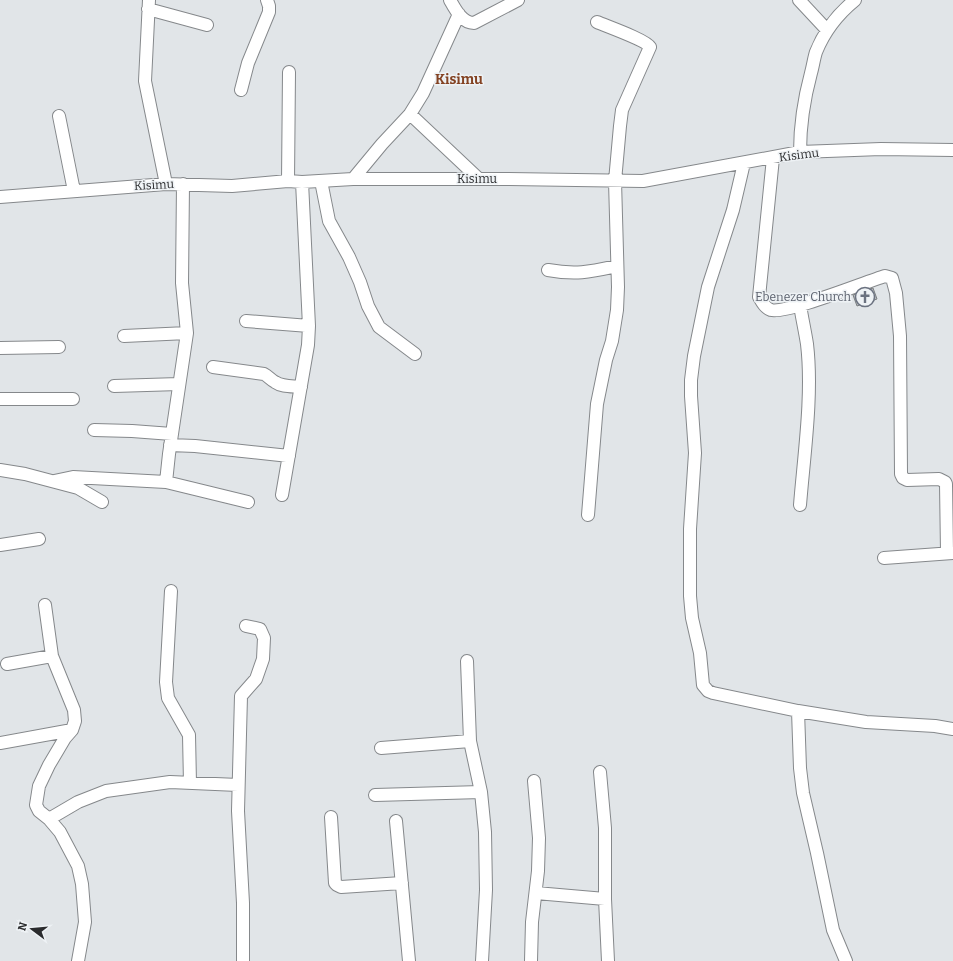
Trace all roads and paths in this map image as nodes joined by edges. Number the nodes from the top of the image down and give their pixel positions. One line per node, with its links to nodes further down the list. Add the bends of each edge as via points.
1 (267, 0): 12 (street, via 269,12 248,63)
2 (450, 0): 7 (street)
3 (518, 0): 7 (street, via 474,23 470,23)
4 (799, 0): 10 (street)
5 (855, 0): 10 (street, via 845,8)
6 (149, 4): 9 (street); 25 (street, via 145,81)
7 (459, 14): 13 (street, via 423,93)
8 (597, 22): 23 (street, via 650,45 622,110)
9 (207, 25)
10 (828, 30): 16 (street, via 816,51 806,90 800,130)
11 (289, 72): 21 (street)
12 (241, 90)
13 (410, 114): 19 (street); 20 (street)
14 (59, 116): 27 (street)
15 (953, 150): 16 (street, Kisimu)
16 (800, 152): 17 (street, Kisimu)
17 (773, 158): 18 (street, Kisimu); 31 (street, via 759,297 763,305 771,310)
18 (744, 163): 23 (street, Kisimu, via 643,181); 66 (street, via 733,210 708,287 694,356 691,396 695,453 690,529 692,618 700,653 703,685 708,691)
19 (353, 179): 20 (street, Kisimu); 22 (street, Kisimu)
20 (479, 179): 23 (street, Kisimu)
21 (288, 181): 24 (street, Kisimu); 26 (street, Kisimu, via 232,186)
22 (321, 181): 24 (street, Kisimu); 38 (street, via 329,221 349,257 379,327)
23 (615, 181): 29 (street)
24 (302, 182): 33 (street)
25 (166, 184): 26 (street, Kisimu); 27 (street, Kisimu)
26 (183, 184): 34 (street, via 182,283)
27 (74, 191): 28 (street, Kisimu)
28 (0, 197)
29 (617, 266): 30 (street, via 588,272); 55 (street, via 616,324 597,404)
30 (548, 270)
31 (800, 305): 54 (street, via 809,375); 58 (street, via 885,276 892,278 900,336 900,474 907,480 939,479 945,482)
32 (246, 321): 33 (street)
33 (309, 326): 42 (street)
34 (186, 333): 35 (street); 40 (street)
35 (124, 336)
36 (59, 347): 37 (street)
37 (0, 348)
38 (415, 354)
39 (213, 367): 42 (street, via 264,374 281,385)
40 (179, 384): 41 (street); 46 (street)
41 (114, 386)
42 (301, 387): 47 (street)
43 (0, 399): 44 (street)
44 (73, 399)
45 (94, 430): 46 (street, via 132,431)
46 (171, 440): 47 (street, via 195,446); 50 (street)
47 (289, 456): 51 (street)
48 (0, 470): 49 (street)
49 (54, 481): 50 (street, via 73,476); 52 (street, via 78,488)
50 (166, 482): 53 (street)
51 (282, 495)
52 (102, 502)
53 (248, 502)
54 (800, 505)
55 (588, 515)
56 (39, 539): 57 (street)
57 (0, 545)
58 (950, 552): 59 (street)
59 (884, 558)
60 (170, 591): 74 (street, via 166,682 168,698 189,735)
61 (45, 605): 63 (street)
62 (246, 626): 75 (street, via 260,629 264,638 263,659 256,679 241,696)
63 (52, 656): 65 (street); 68 (street, via 74,710 75,721)
64 (467, 661): 69 (street)
65 (7, 664)
66 (798, 711): 67 (street, via 866,722); 90 (street, via 802,793 833,930)
67 (953, 728)
68 (72, 730): 70 (street); 79 (street, via 49,765 37,791 36,805)
69 (470, 741): 71 (street); 76 (street)
70 (0, 743)
71 (381, 748)
72 (600, 772): 83 (street, via 605,828)
73 (534, 781): 82 (street, via 538,838)
74 (190, 783): 75 (street); 79 (street, via 170,782 106,791 78,802)
75 (238, 785): 85 (street)
76 (481, 792): 77 (street); 87 (street, via 486,882)
77 (375, 795)
78 (331, 818): 81 (street, via 337,885)
79 (49, 819): 84 (street, via 60,832 78,866 82,884 85,922)
80 (396, 821): 81 (street)
81 (402, 883): 86 (street)
82 (536, 893): 83 (street); 88 (street)
83 (605, 899): 89 (street)
84 (78, 961)
85 (243, 961)
86 (409, 961)
87 (482, 961)
88 (531, 961)
89 (608, 961)
90 (846, 961)

